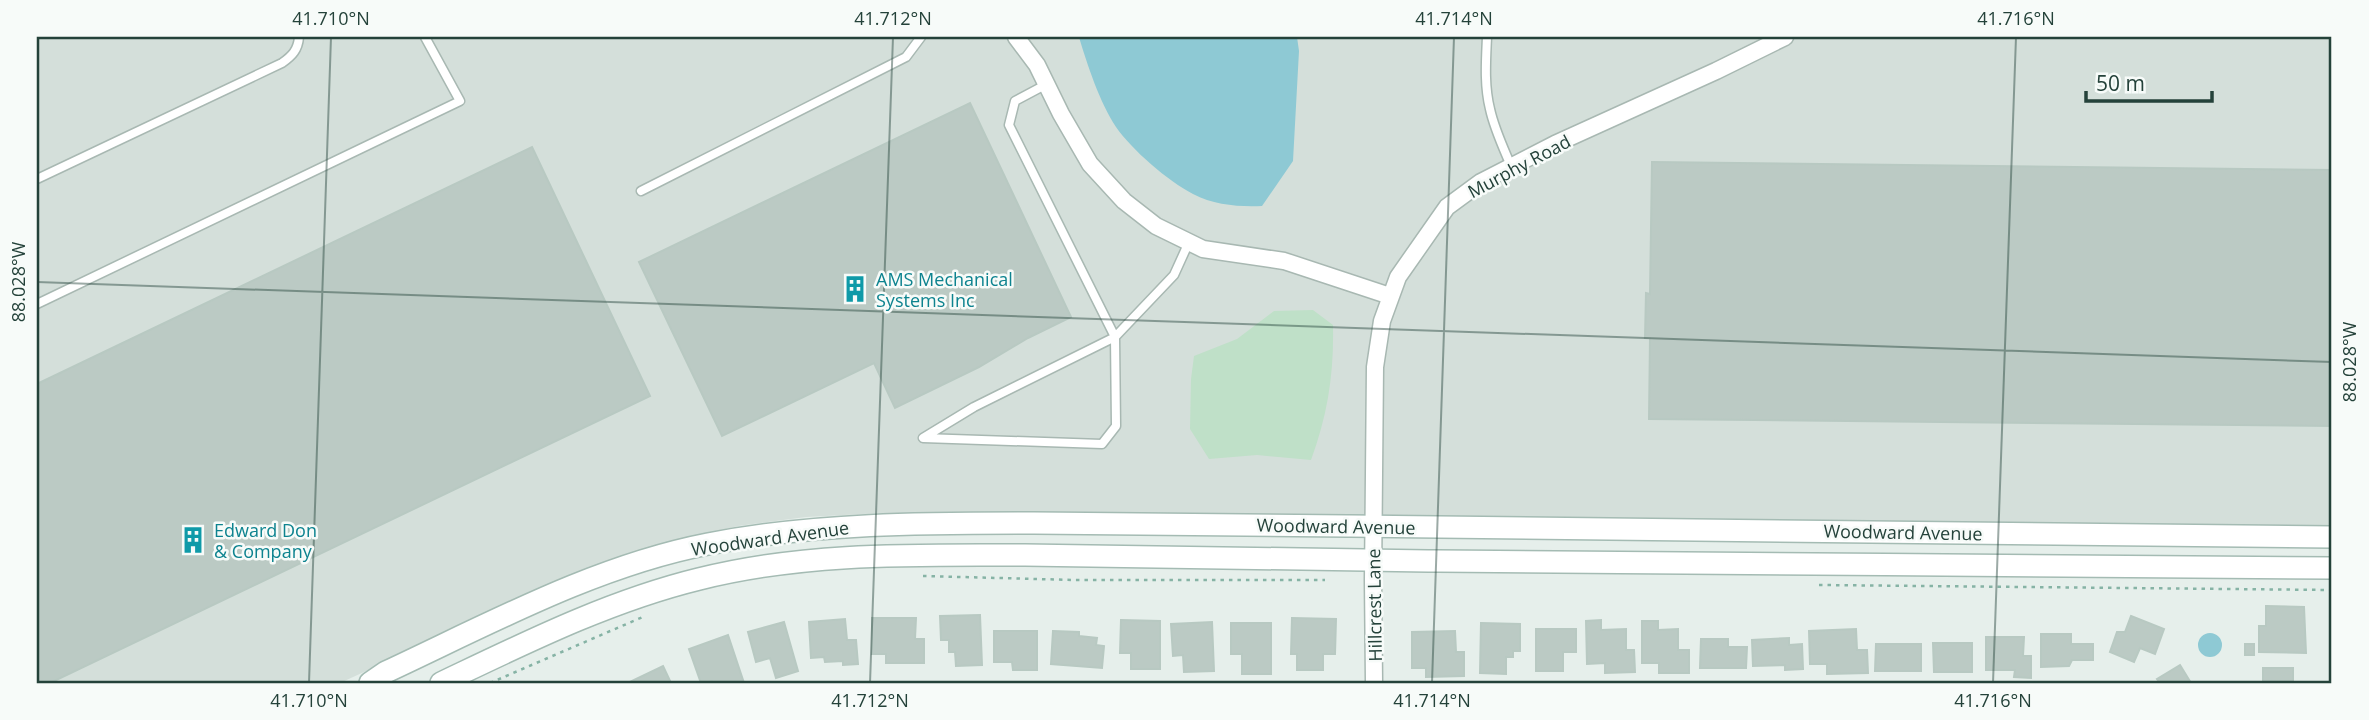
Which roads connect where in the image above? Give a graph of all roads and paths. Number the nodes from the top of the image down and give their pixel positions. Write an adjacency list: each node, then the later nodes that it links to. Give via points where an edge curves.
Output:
1 (299, 37): 9 (lane, via 292,57 282,63)
2 (425, 37): 13 (lane, via 460,101)
3 (921, 37): 10 (lane, via 906,57)
4 (1016, 37): 7 (street)
5 (1487, 37): 8 (lane, via 1489,108)
6 (1785, 37): 8 (street, Murphy Road)
7 (1047, 84): 11 (street, via 1090,164 1124,201 1156,226); 14 (lane, via 1015,101 1009,125)
8 (1511, 166): 12 (street, Murphy Road, via 1447,207 1398,277)
9 (37, 179)
10 (641, 191)
11 (1189, 242): 12 (street, via 1284,261); 14 (lane, via 1174,275)
12 (1390, 296): 15 (street, Murphy Road, via 1375,367)
13 (37, 304)
14 (1115, 337): 14 (lane, via 1116,426 1102,444 923,438 974,407)
15 (1373, 527): 16 (street, Woodward Avenue); 17 (street, Hillcrest Lane); 24 (street, Woodward Avenue, via 974,523 863,525 771,534 671,553 598,577)
16 (2332, 537)
17 (1373, 560): 18 (street, Woodward Avenue); 25 (street, Woodward Avenue, via 926,555 852,556 769,566 704,578 628,600); 27 (street, Hillcrest Lane)
18 (2332, 568)
19 (914, 575): 20 (path)
20 (1325, 580)
21 (1812, 584): 22 (path)
22 (2332, 590)
23 (655, 612): 26 (path)
24 (370, 683)
25 (442, 683)
26 (490, 683)
27 (1374, 683)

